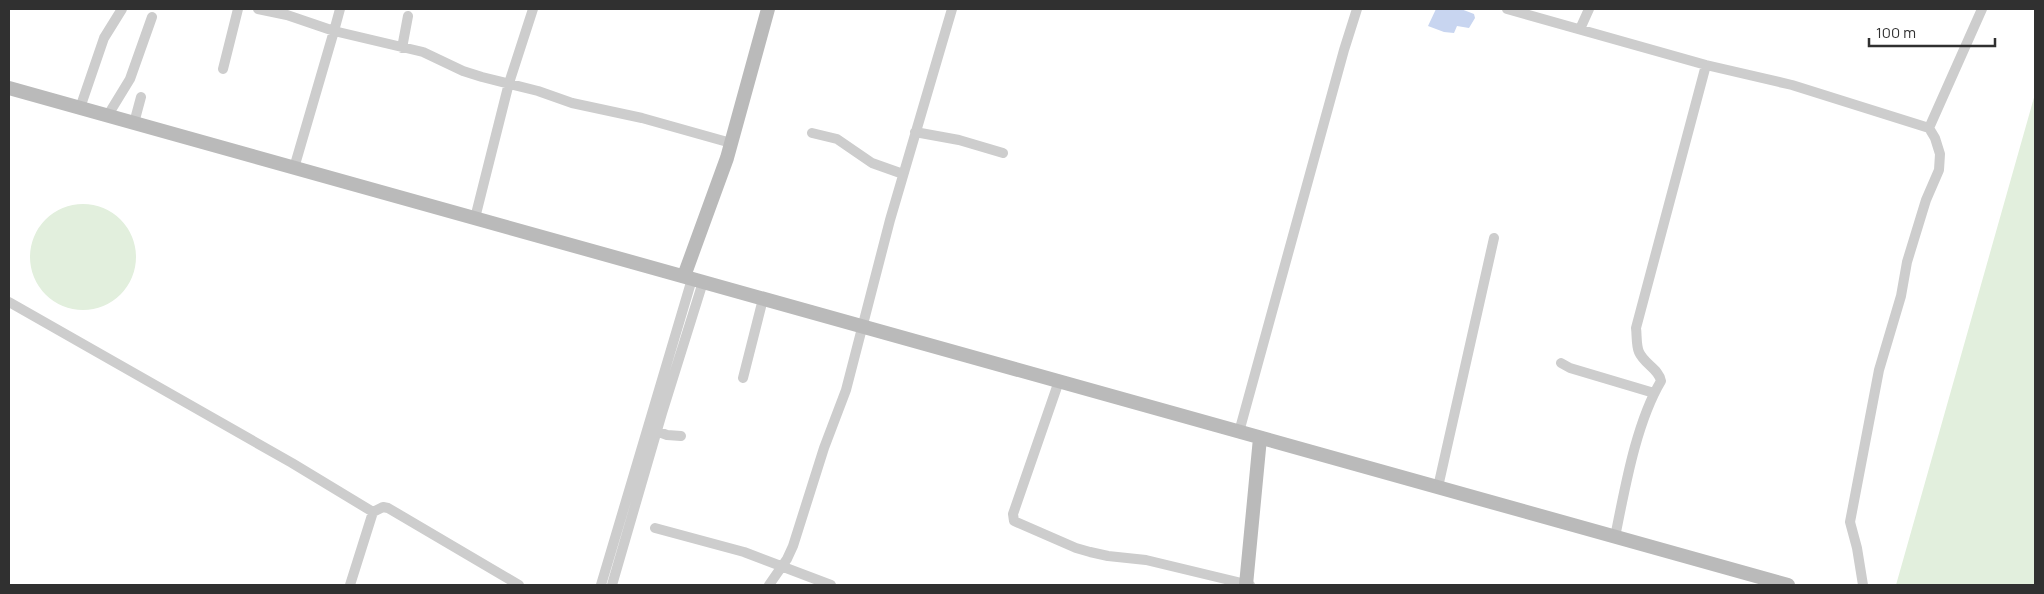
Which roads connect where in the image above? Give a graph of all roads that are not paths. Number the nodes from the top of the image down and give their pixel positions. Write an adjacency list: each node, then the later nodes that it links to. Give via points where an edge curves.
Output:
1 (122, 9): 22 (street, via 104,38)
2 (238, 9): 18 (street)
3 (258, 9): 15 (street)
4 (340, 9): 15 (street)
5 (533, 9): 19 (street)
6 (768, 9): 28 (main road)
7 (952, 9): 26 (street)
8 (1357, 9): 43 (street)
9 (1507, 9): 14 (street)
10 (1589, 9): 14 (street)
11 (1982, 9): 25 (street)
12 (408, 16): 16 (street)
13 (152, 17): 23 (street, via 130,79)
14 (1580, 29): 17 (street)
15 (334, 31): 16 (street); 30 (street)
16 (402, 48): 19 (street, via 423,52 462,71)
17 (1706, 66): 25 (street, via 1792,85); 41 (street, via 1636,328 1639,352 1660,376)
18 (223, 69)
19 (509, 83): 28 (street, via 572,103 642,118); 32 (street)
20 (9, 88): 22 (main road)
21 (141, 97): 24 (street)
22 (80, 108): 23 (main road)
23 (108, 115): 24 (main road)
24 (134, 123): 30 (main road)
25 (1929, 128): 59 (street, via 1940,154 1939,170 1907,262 1901,296 1879,370 1850,522)
26 (916, 132): 29 (street, via 960,140); 31 (street)
27 (812, 133): 31 (street, via 837,139 872,163)
28 (731, 143): 34 (main road, via 706,220)
29 (1003, 153)
30 (294, 168): 32 (main road)
31 (903, 174): 37 (street)
32 (475, 218): 34 (main road)
33 (1494, 238): 46 (street)
34 (693, 279): 35 (main road); 42 (street); 53 (street)
35 (763, 298): 37 (main road); 39 (street)
36 (9, 302): 47 (street)
37 (862, 327): 40 (main road); 50 (street, via 846,390 793,546)
38 (1561, 363): 41 (street)
39 (743, 378)
40 (1058, 381): 43 (main road); 57 (street, via 1013,514 1014,521 1083,550 1146,560)
41 (1654, 393): 49 (street, via 1632,459)
42 (656, 431): 44 (street); 54 (street)
43 (1240, 432): 45 (main road)
44 (681, 436)
45 (1260, 438): 46 (main road); 57 (main road)
46 (1438, 487): 49 (main road)
47 (373, 512): 51 (street); 52 (street, via 388,508)
48 (655, 528): 50 (street, via 744,552)
49 (1615, 537): 58 (main road)
50 (780, 567): 55 (street); 56 (street)
51 (350, 585)
52 (519, 585)
53 (601, 585)
54 (612, 585)
55 (769, 585)
56 (831, 585)
57 (1248, 585)
58 (1788, 585)
59 (1863, 585)

